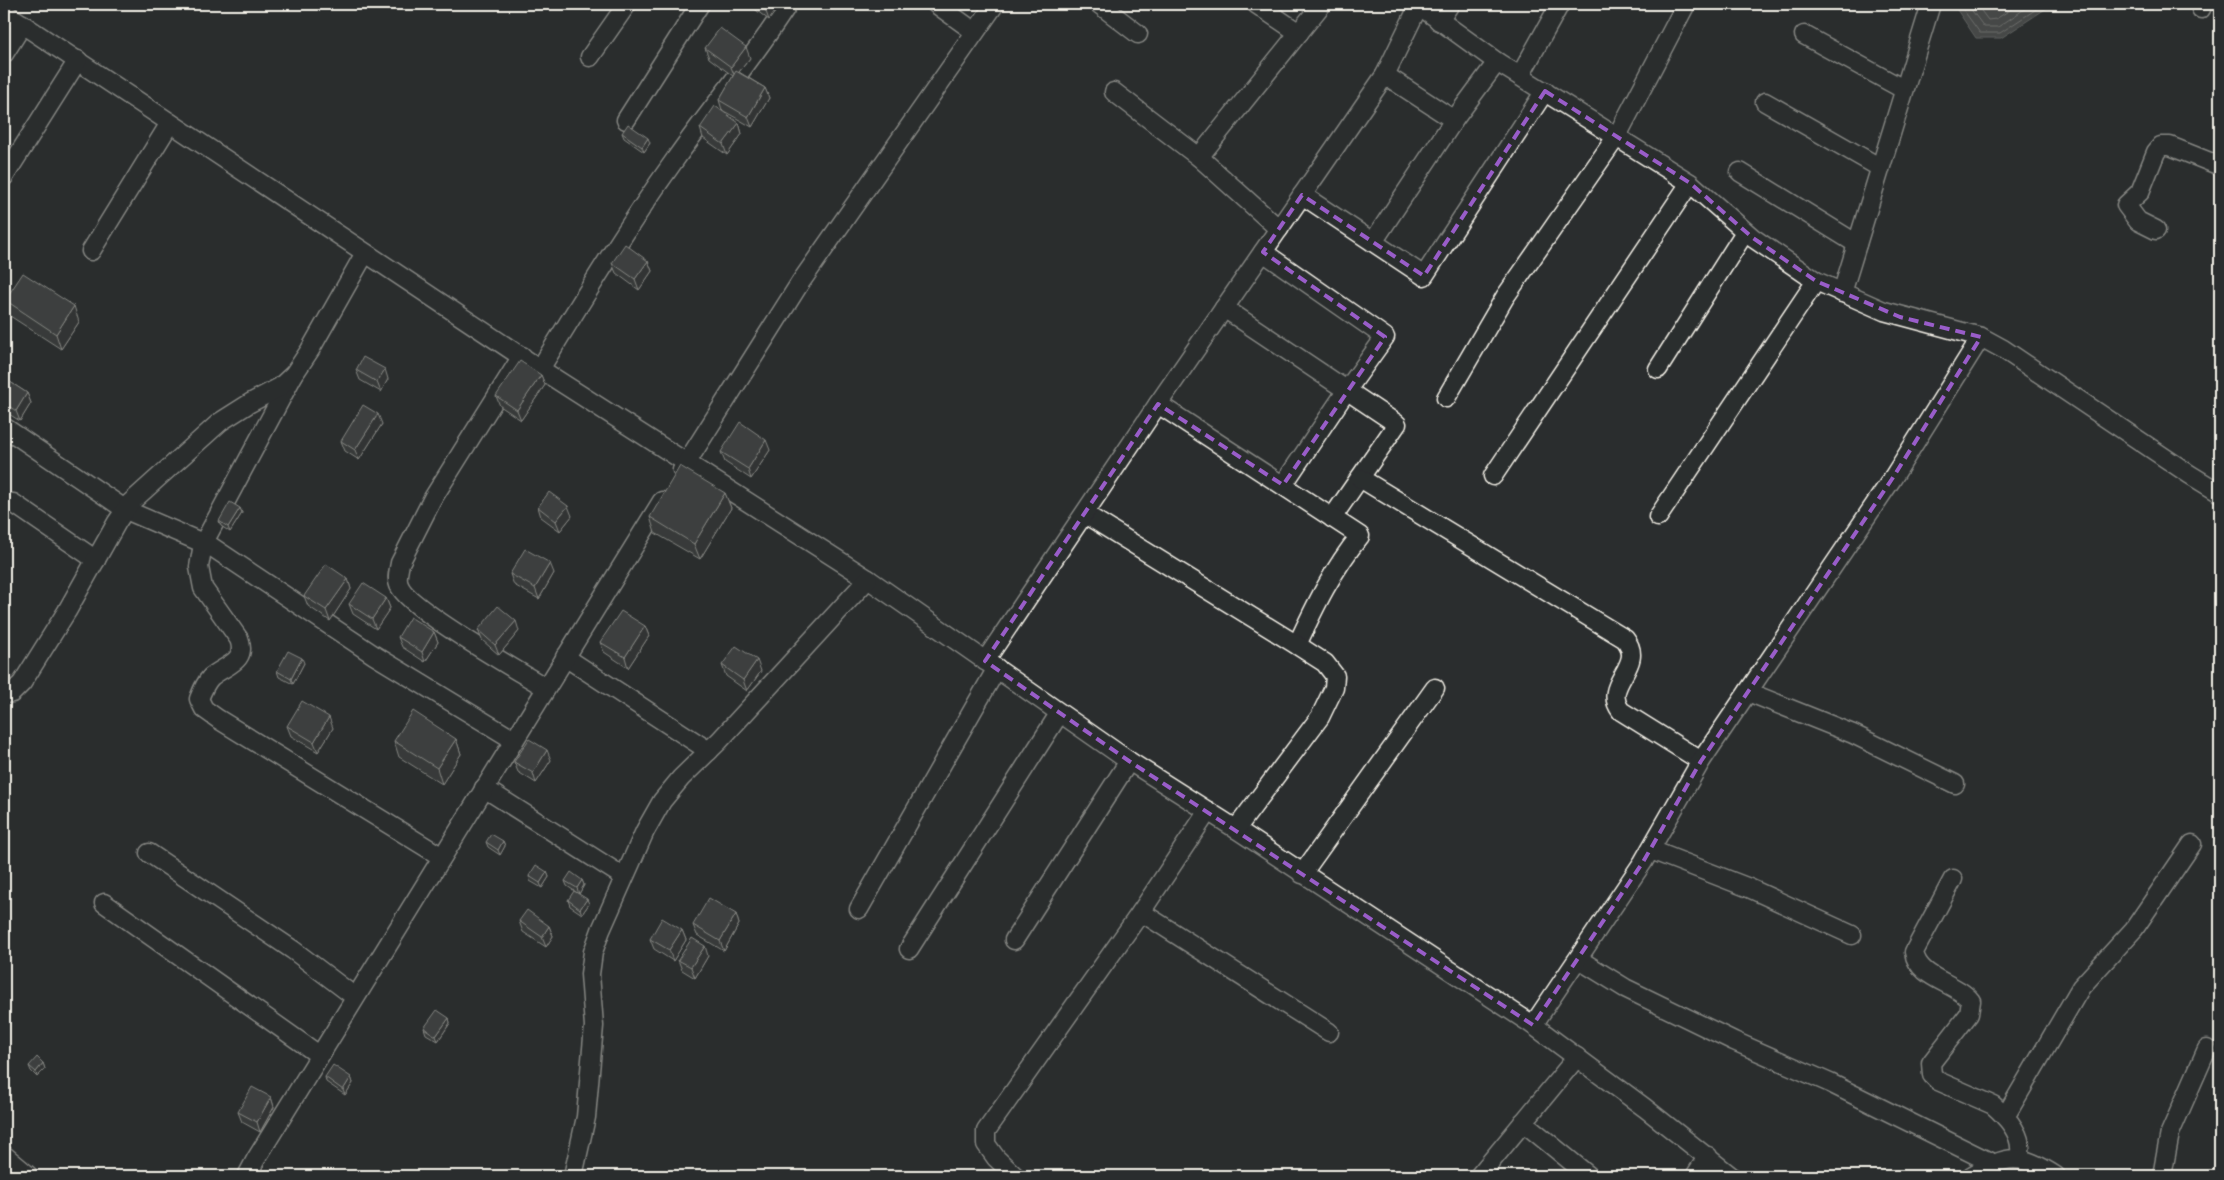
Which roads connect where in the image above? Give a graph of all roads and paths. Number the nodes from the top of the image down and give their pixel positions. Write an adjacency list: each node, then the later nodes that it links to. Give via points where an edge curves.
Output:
1 (627, 4): 22 (street)
2 (700, 4): 31 (street)
3 (788, 4): 55 (street, via 674,161 598,274)
4 (936, 4): 17 (street)
5 (995, 4): 17 (street)
6 (1099, 4): 18 (street)
7 (1256, 4): 19 (street)
8 (1322, 4): 19 (street)
9 (1418, 4): 15 (street); 25 (street)
10 (1450, 4): 15 (street)
11 (1560, 4): 26 (street)
12 (1686, 4): 34 (street)
13 (1931, 4): 27 (street)
14 (4, 12): 16 (street)
15 (1439, 21): 24 (street)
16 (23, 24): 21 (street); 23 (street)
17 (975, 32): 62 (street, via 800,283)
18 (1138, 34)
19 (1298, 34): 35 (street)
20 (1804, 35): 27 (street)
21 (4, 54)
22 (590, 57)
23 (78, 60): 33 (street); 39 (street)
24 (1497, 62): 26 (street); 32 (street)
25 (1385, 75): 32 (street); 41 (street)
26 (1520, 76): 28 (street)
27 (1904, 89): 37 (street)
28 (1545, 91): 34 (street); 45 (street, via 1424,276)
29 (1114, 92): 35 (street)
30 (1765, 102): 37 (street)
31 (626, 120)
32 (1454, 120): 45 (street)
33 (170, 123): 47 (street); 49 (street)
34 (1617, 136): 40 (street); 59 (street, via 1505,297)
35 (1199, 157): 42 (street)
36 (2220, 166): 43 (street, via 2170,146 2161,146 2140,192 2126,205 2138,221)
37 (1879, 167): 46 (street)
38 (1740, 172): 46 (street)
39 (4, 177)
40 (1690, 183): 44 (street); 63 (street)
41 (1302, 195): 42 (street); 45 (street)
42 (1279, 229): 48 (street)
43 (2156, 230)
44 (1745, 232): 50 (street); 56 (street)
45 (1373, 242)
46 (1857, 244): 51 (street)
47 (91, 251)
48 (1263, 252): 52 (street); 58 (street, via 1385,337)
49 (364, 253): 54 (street); 57 (street)
50 (1816, 281): 51 (street); 70 (street)
51 (1842, 293): 53 (street, via 1900,317)
52 (1224, 308): 58 (street); 60 (street)
53 (1981, 337): 66 (street); 80 (street, via 1892,479)
54 (522, 356): 55 (street); 78 (street, via 433,498 398,573 399,585 405,594 446,627)
55 (540, 369): 62 (street)
56 (1658, 369)
57 (294, 374): 68 (street, via 280,387 220,422); 72 (street)
58 (1347, 390): 64 (street, via 1397,424); 65 (street)
59 (1446, 398)
60 (1158, 404): 65 (street); 69 (street)
61 (4, 427): 68 (street)
62 (687, 461): 74 (street); 76 (street)
63 (1493, 476)
64 (1360, 478): 71 (street); 86 (street, via 1625,639 1631,647 1632,656 1614,694 1615,703 1621,711)
65 (1283, 485): 71 (street)
66 (2220, 492)
67 (4, 502): 73 (street, via 13,503)
68 (126, 510): 72 (street); 73 (street)
69 (1085, 514): 75 (street); 77 (street)
70 (1658, 517)
71 (1332, 518): 75 (street, via 1360,536 1340,560)
72 (203, 544): 83 (street, via 374,655); 94 (street, via 200,567 203,588 242,648 240,655 203,688 199,698 204,709)
73 (96, 560): 81 (street, via 22,683)
74 (868, 579): 77 (street); 84 (street)
75 (1297, 645): 90 (street, via 1325,664 1335,676 1334,688 1320,717)
76 (565, 657): 78 (street); 84 (street)
77 (991, 665): 82 (street); 99 (street)
78 (546, 688): 83 (street)
79 (1435, 688): 95 (street)
80 (1748, 692): 86 (street); 87 (street, via 1853,734)
81 (4, 694)
82 (1059, 714): 85 (street); 103 (street)
83 (514, 740): 88 (street)
84 (709, 751): 96 (street, via 662,802)
85 (1128, 762): 89 (street); 102 (street)
86 (1701, 762): 92 (street)
87 (1955, 784)
88 (484, 788): 94 (street); 96 (street)
89 (1208, 811): 90 (street); 100 (street)
90 (1236, 828): 95 (street)
91 (2192, 844): 111 (street, via 2134,929 2081,988)
92 (1651, 850): 101 (street, via 1750,888); 104 (street)
93 (149, 853): 105 (street, via 293,950)
94 (442, 857): 105 (street)
95 (1302, 874): 106 (street)
96 (624, 877): 119 (street, via 593,952 590,974 594,1026 586,1117)
97 (1953, 879): 111 (street, via 1914,952 1916,962 1925,971 1965,994 1971,1001 1968,1014 1931,1063 1932,1075 1993,1105)
98 (104, 904): 109 (street)
99 (859, 909)
100 (1141, 912): 107 (street); 120 (street, via 986,1131 986,1144)
101 (1852, 935)
102 (1014, 940)
103 (909, 949)
104 (1578, 958): 106 (street); 116 (street, via 1642,996 1830,1083)
105 (355, 997): 109 (street)
106 (1533, 1025): 110 (street)
107 (1329, 1032)
108 (2207, 1049): 127 (street, via 2170,1133)
109 (319, 1055): 118 (street)
110 (1577, 1056): 112 (street); 114 (street)
111 (2005, 1117): 115 (street, via 2019,1137)
112 (1523, 1122): 121 (street); 122 (street)
113 (4, 1155): 117 (street)
114 (1708, 1156): 123 (street); 124 (street)
115 (2020, 1158): 116 (street, via 2007,1158); 126 (street)
116 (1992, 1164): 125 (street)
117 (29, 1176)
118 (247, 1176)
119 (573, 1176)
120 (1015, 1176)
121 (1479, 1176)
122 (1589, 1176)
123 (1695, 1176)
124 (1731, 1176)
125 (1972, 1176)
126 (2056, 1176)
127 (2162, 1176)

